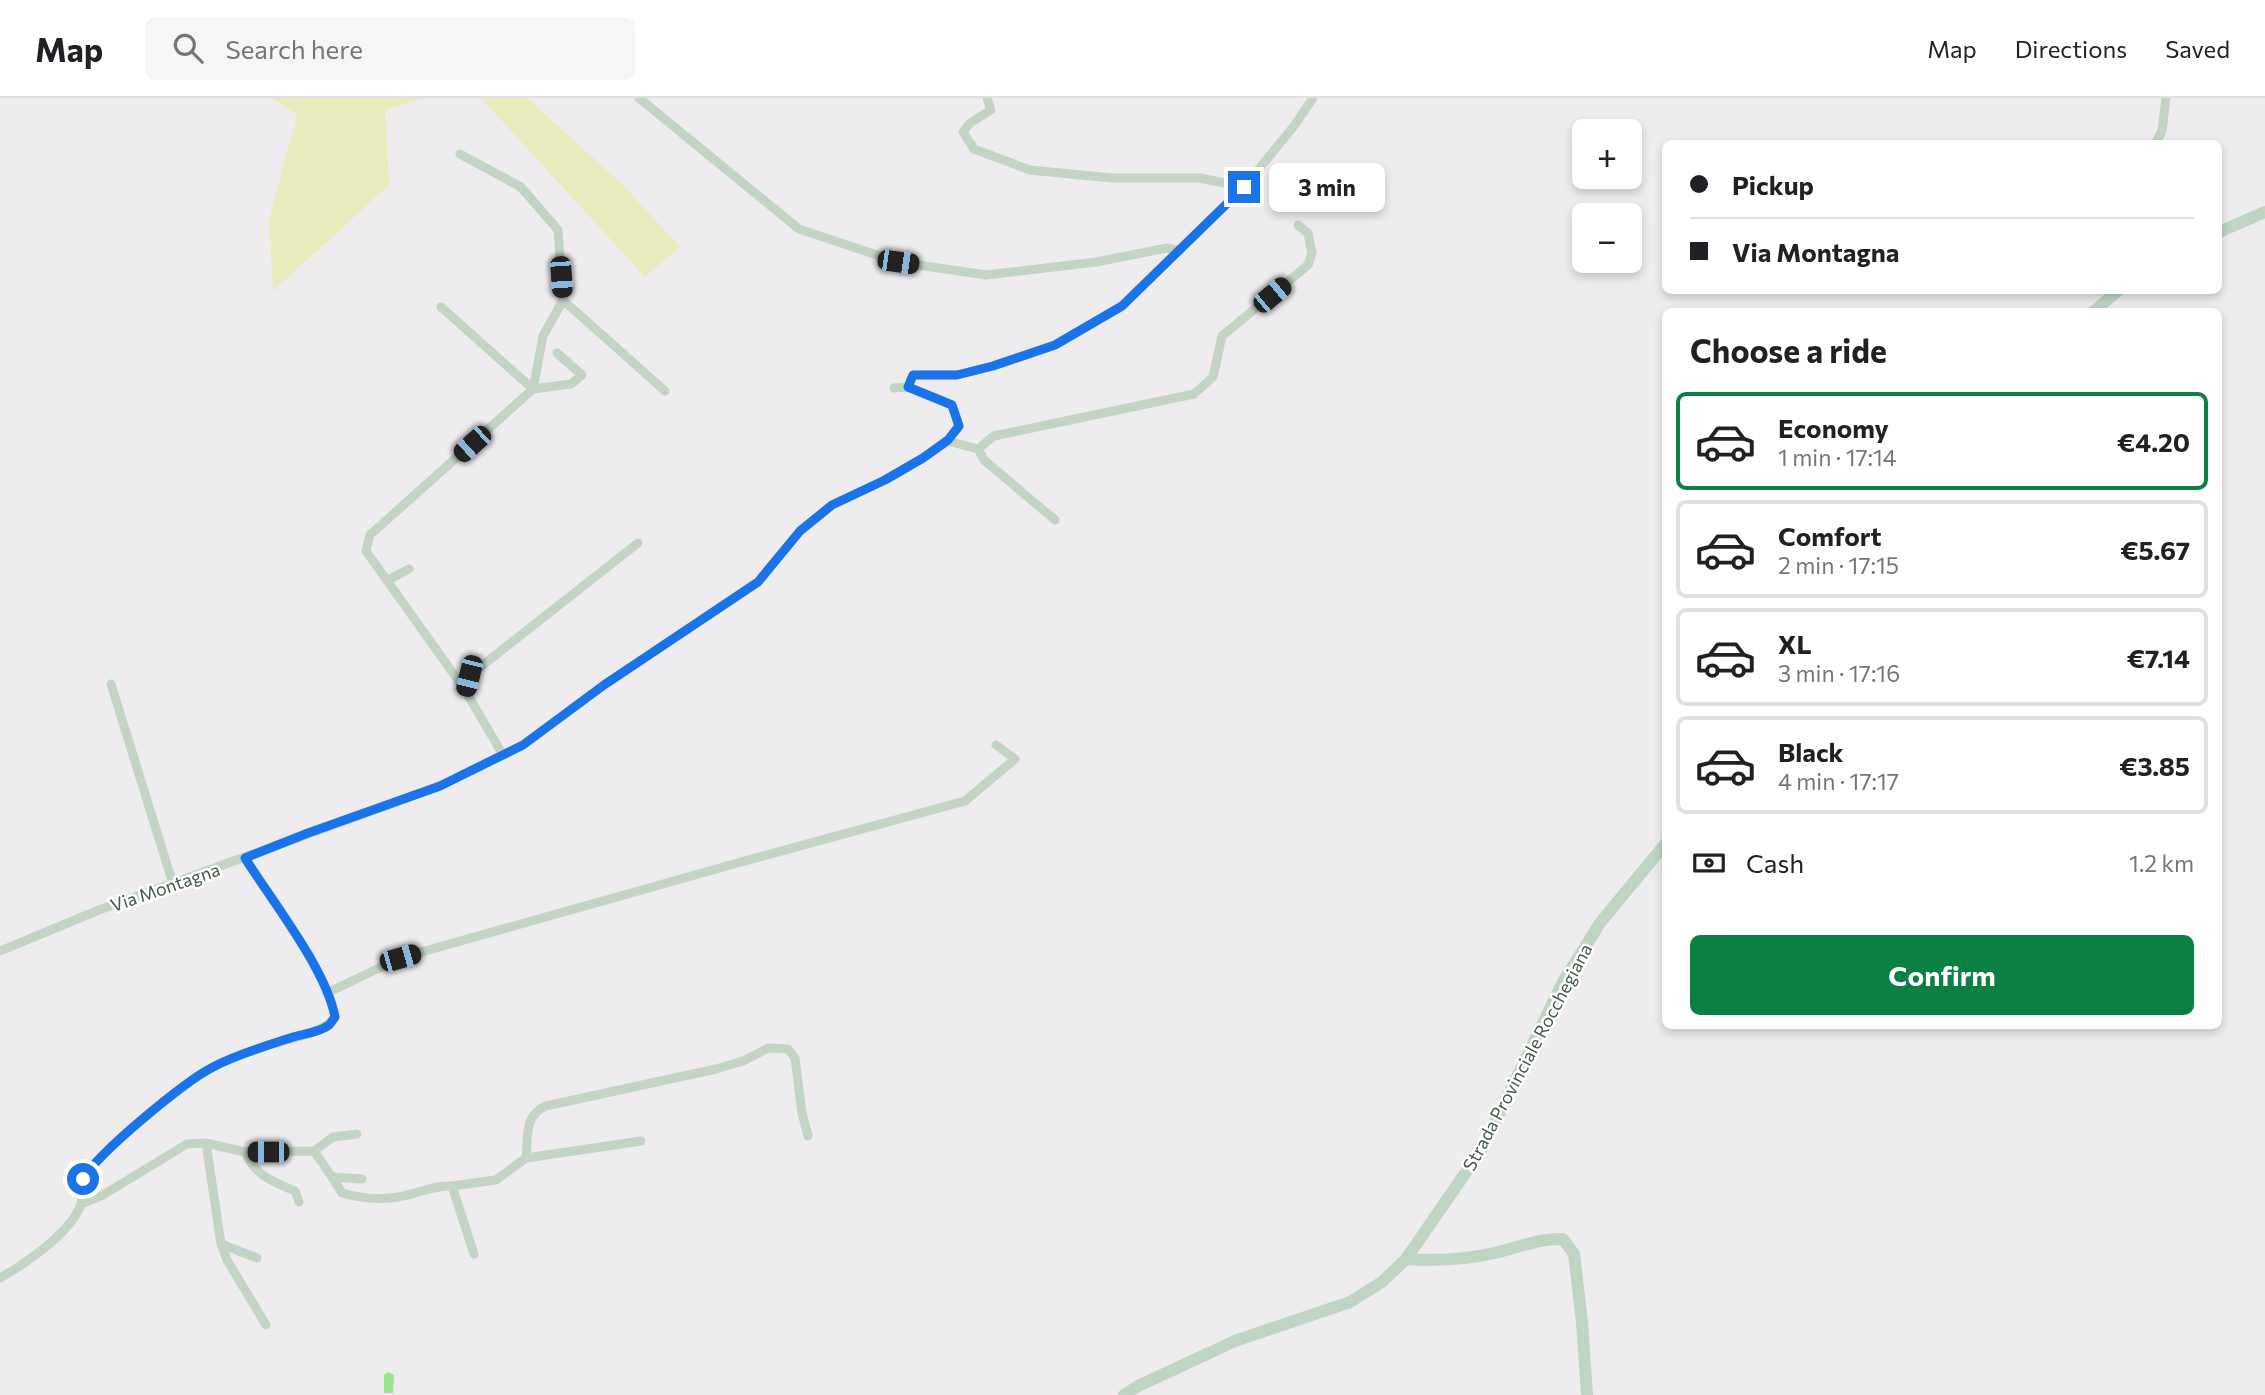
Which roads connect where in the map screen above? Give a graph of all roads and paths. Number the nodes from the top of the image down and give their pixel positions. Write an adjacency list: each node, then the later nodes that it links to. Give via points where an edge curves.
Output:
1 (639, 98): 11 (street, via 799,229 898,262 986,275 1167,248)
2 (987, 98): 7 (street, via 990,110 963,132 974,149 1030,170 1111,178 1200,178)
3 (1313, 98): 7 (street)
4 (2166, 98): 5 (street)
5 (2157, 140)
6 (460, 154): 13 (street, via 522,187 558,230)
7 (1244, 187): 11 (street)
8 (2265, 212): 10 (main road)
9 (1298, 225): 22 (street, via 1308,233 1312,253 1308,265 1222,336 1213,377 1194,394 994,436)
10 (2222, 231)
11 (1180, 251): 17 (street, via 1122,306 1055,345 957,375 913,375)
12 (2114, 294): 15 (main road)
13 (563, 300): 19 (street, via 543,336); 20 (street)
14 (441, 307): 19 (street)
15 (2098, 308)
16 (557, 353): 19 (street, via 582,375 571,384)
17 (908, 387): 18 (street); 21 (street, via 952,405 959,426)
18 (894, 388)
19 (533, 390): 26 (street, via 370,535 366,551)
20 (664, 391)
21 (948, 440): 22 (street); 30 (street, Via Montagna, via 885,480 832,505 800,531 758,582)
22 (978, 449): 23 (street, via 984,460)
23 (1055, 520)
24 (638, 543): 28 (street, via 469,676)
25 (409, 569): 26 (street)
26 (387, 580): 28 (street)
27 (111, 684): 33 (street)
28 (465, 690): 30 (street)
29 (996, 745): 35 (street, via 1015,759 965,801 400,958)
30 (503, 755): 32 (street, Via Montagna, via 440,786)
31 (1662, 848): 51 (main road, Strada Provinciale Rocchegiana, via 1600,923 1570,971 1482,1149)
32 (245, 858): 33 (street, Via Montagna); 35 (street)
33 (173, 884): 34 (street, Via Montagna)
34 (0, 951)
35 (327, 993): 47 (street, via 335,1017 328,1026 213,1067 193,1080 89,1170 83,1179)
36 (357, 1134): 40 (street, via 333,1137)
37 (808, 1136): 42 (street, via 796,1058 788,1049 768,1048 716,1069 546,1106 530,1119)
38 (641, 1141): 42 (street)
39 (206, 1143): 41 (street); 47 (street, via 187,1144); 48 (street)
40 (314, 1151): 41 (street); 43 (street)
41 (245, 1152): 46 (street, via 264,1178 295,1191)
42 (527, 1158): 45 (street, via 496,1180)
43 (332, 1177): 44 (street); 45 (street, via 342,1193 361,1198 398,1197 438,1185)
44 (362, 1179)
45 (452, 1186): 49 (street)
46 (299, 1202)
47 (81, 1204): 52 (street, via 30,1261)
48 (221, 1244): 50 (street); 53 (street)
49 (474, 1254)
50 (257, 1258)
51 (1406, 1259): 54 (main road, Strada Provinciale Rocchegiana, via 1382,1282 1350,1302 1235,1341); 55 (main road, via 1438,1261 1494,1253 1545,1238 1563,1239 1574,1254)
52 (0, 1278)
53 (266, 1325)
54 (1124, 1395)
55 (1587, 1395)

